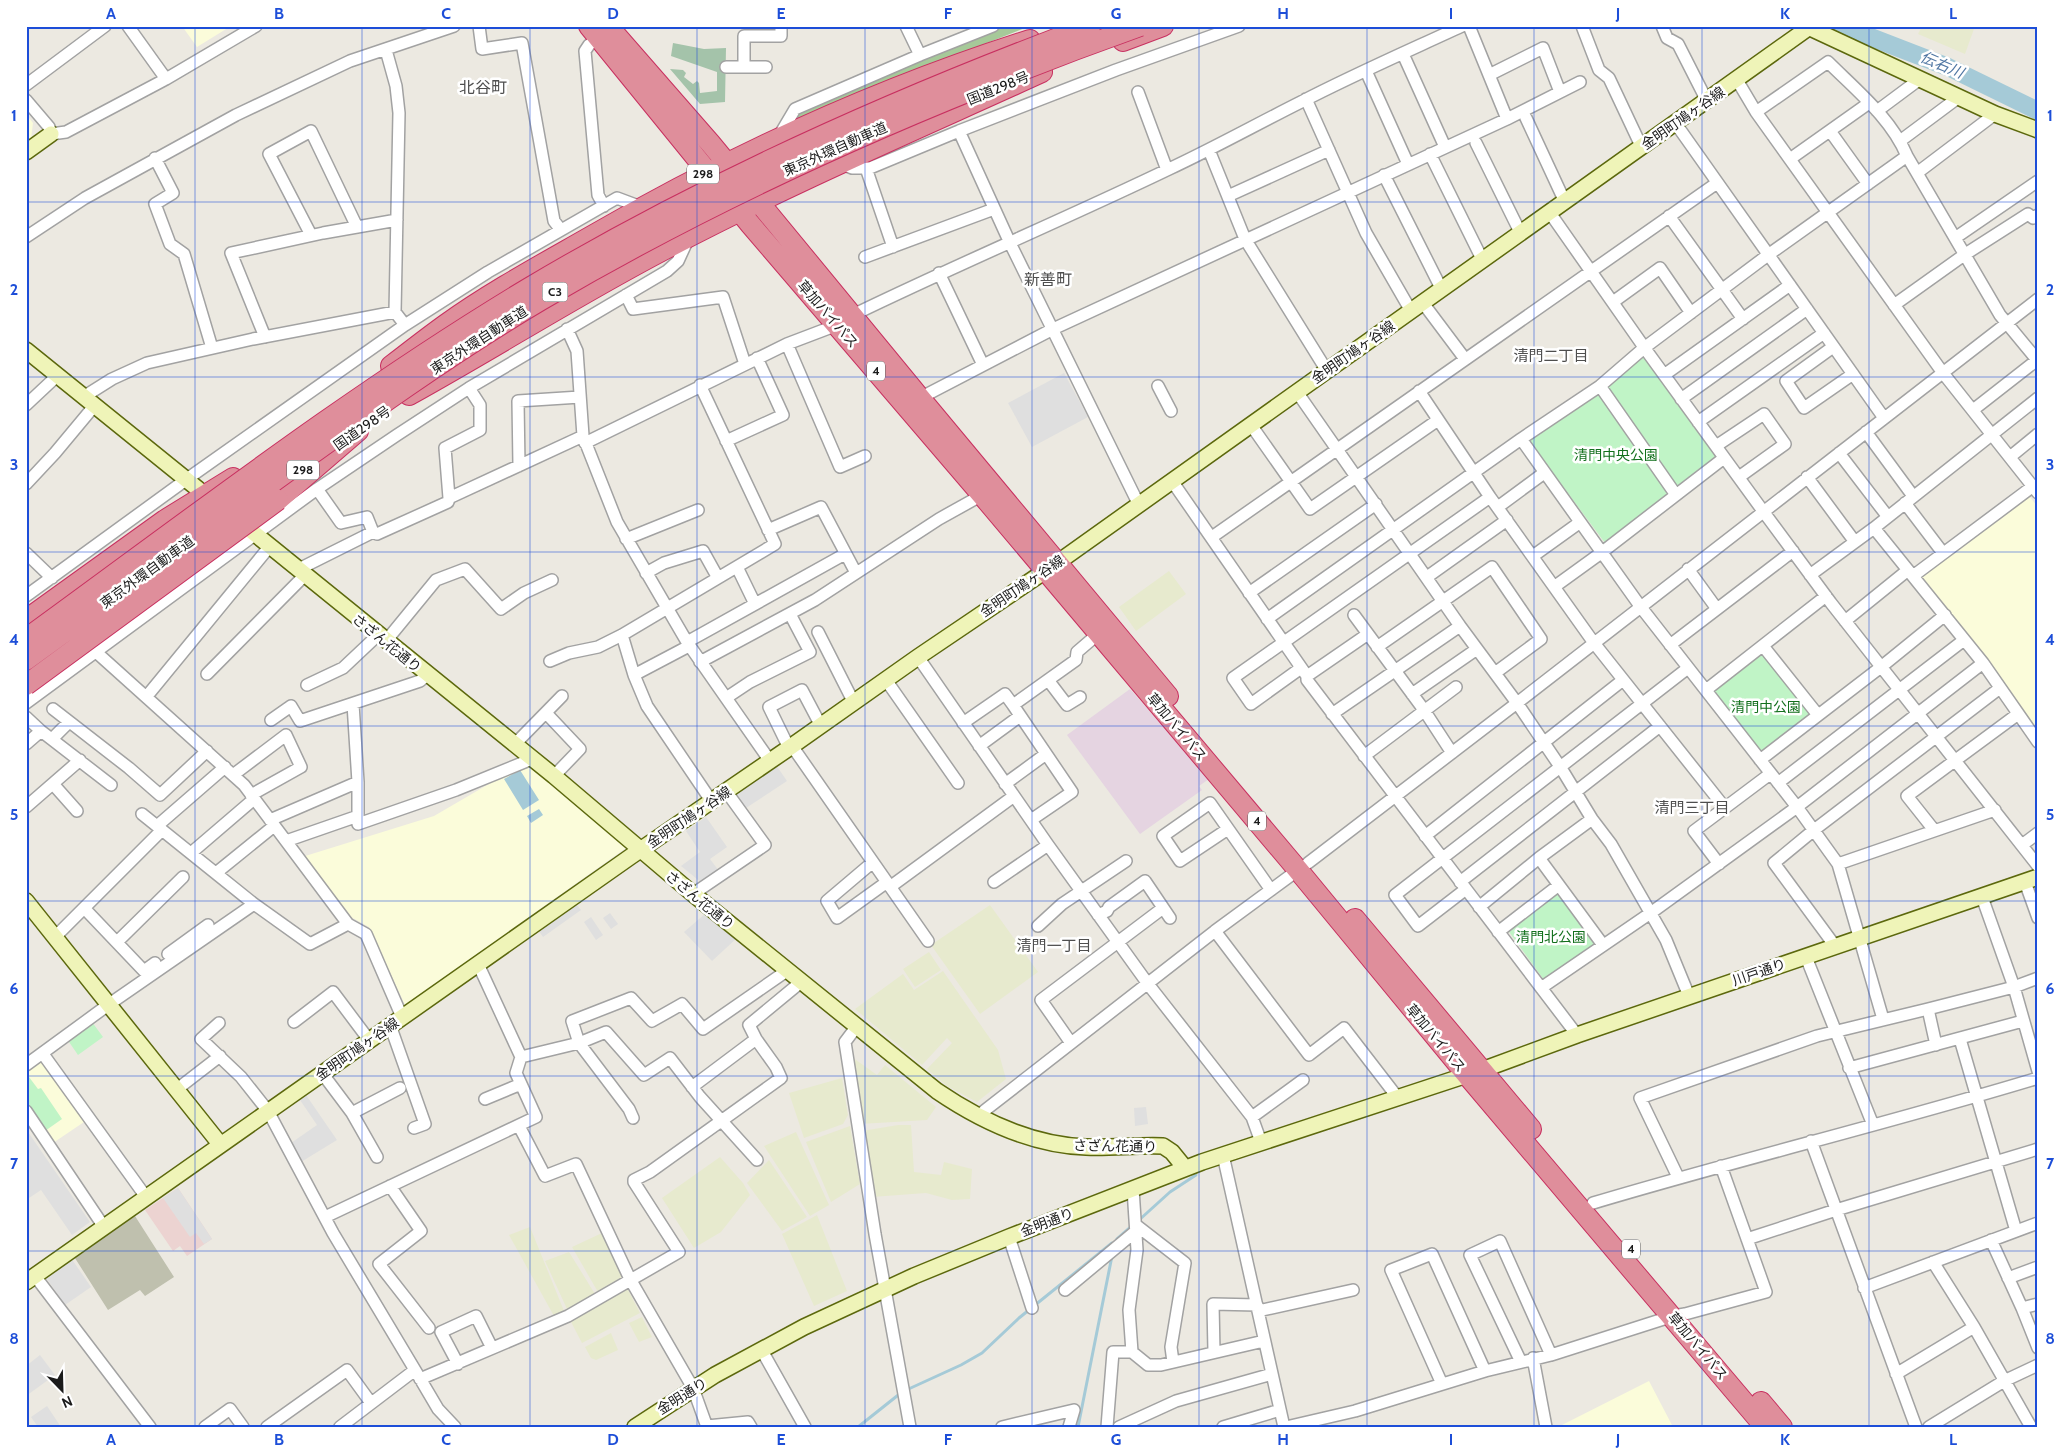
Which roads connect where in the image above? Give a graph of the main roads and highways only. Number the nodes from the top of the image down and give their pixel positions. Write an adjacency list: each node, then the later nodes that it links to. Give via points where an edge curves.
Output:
1 (1068, 26): 7 (highway, 298)
2 (1090, 26): 22 (highway, 東京外環自動車道 / C3, bridge, via 941,83 813,139 691,198 581,258 393,375)
3 (1140, 26): 23 (highway, 東京外環自動車道 / C3, bridge, via 974,88 832,149 709,208 592,270 410,385)
4 (1163, 26): 8 (highway, 国道298号)
5 (1174, 26): 8 (highway)
6 (598, 30): 10 (highway, 草加バイパス / 4); 11 (highway, 草加バイパス / 4)
7 (1042, 36): 9 (highway, 298, via 936,77); 10 (highway, 298, via 960,62 878,94)
8 (1121, 42): 12 (highway, 国道298号, via 1053,67 837,159)
9 (803, 135)
10 (727, 162): 11 (highway, 298); 12 (highway, 草加バイパス / 4)
11 (707, 172): 13 (highway, 草加バイパス / 4); 18 (highway, 298, via 493,294)
12 (759, 202): 13 (highway, 国道298号); 15 (highway, 草加バイパス / 4)
13 (739, 212): 15 (highway, 草加バイパス / 4); 16 (highway, 国道298号, via 597,286)
14 (664, 241): 16 (highway, 国道298号 / 298, via 516,326)
15 (845, 320): 19 (highway, 草加バイパス / 4, via 920,398); 19 (highway, 草加バイパス / 4, via 982,495)
16 (409, 395): 17 (highway, 国道298号 / 298)
17 (358, 431): 24 (highway, 国道298号 / 298); 25 (highway, bridge, via 278,500)
18 (245, 470): 20 (highway, via 165,520); 21 (highway, 298)
19 (1051, 566): 26 (highway, 草加バイパス / 4); 26 (highway, 草加バイパス / 4, via 1098,634)
20 (26, 620)
21 (26, 630)
22 (26, 639)
23 (26, 660)
24 (26, 672)
25 (26, 685)
26 (1303, 867): 27 (highway, 草加バイパス / 4)
27 (1474, 1072): 28 (highway, 草加バイパス / 4); 28 (highway, 草加バイパス / 4, via 1593,1203)
28 (1679, 1315): 29 (highway, 草加バイパス / 4); 30 (highway, 草加バイパス / 4)
29 (1765, 1427)
30 (1782, 1427)

